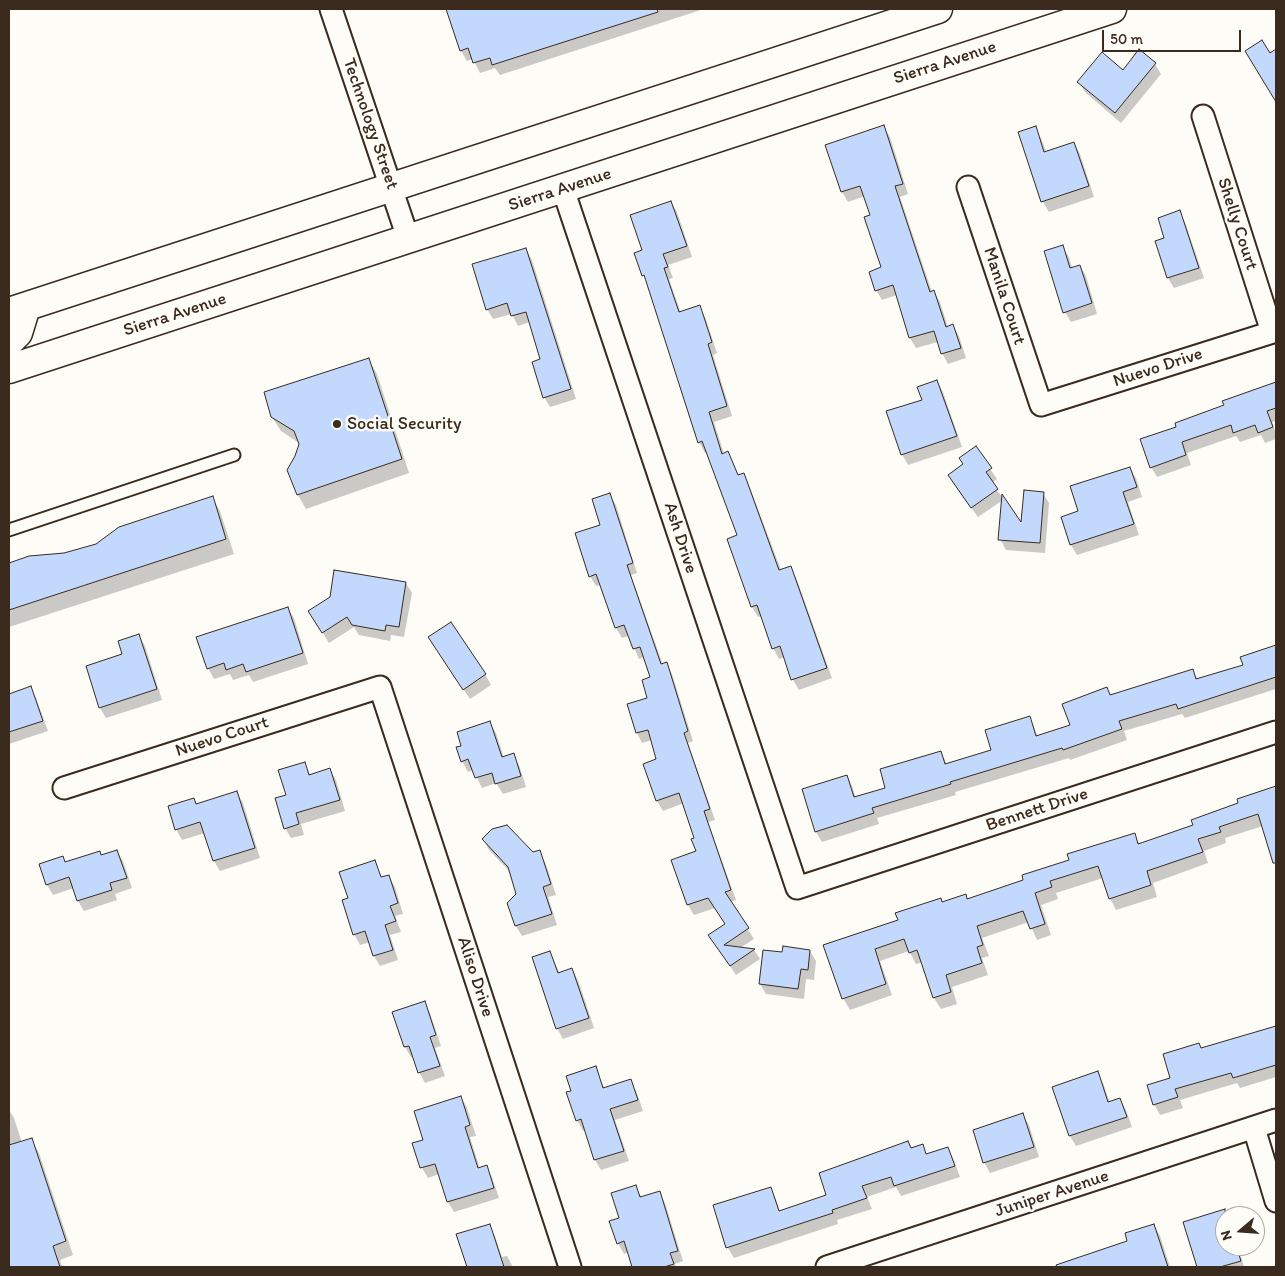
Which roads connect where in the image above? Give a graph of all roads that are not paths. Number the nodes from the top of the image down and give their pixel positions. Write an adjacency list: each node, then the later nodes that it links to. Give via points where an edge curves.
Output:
1 (331, 9): 5 (street, Technology Street)
2 (938, 9): 5 (main road)
3 (1112, 9): 7 (main road, Sierra Avenue)
4 (1203, 116): 10 (street, Shelly Court)
5 (391, 187): 8 (street, Technology Street); 9 (main road)
6 (968, 187): 13 (street, Manila Court)
7 (563, 189): 8 (main road, Sierra Avenue); 19 (street, Ash Drive)
8 (408, 238): 12 (main road, Sierra Avenue)
9 (18, 310): 11 (main road, via 18,333)
10 (1274, 331): 13 (street, Nuevo Drive)
11 (9, 342)
12 (9, 369)
13 (1040, 406)
14 (234, 455): 15 (lane)
15 (9, 530)
16 (380, 687): 18 (street, Nuevo Court); 23 (street, Aliso Drive)
17 (1276, 732): 19 (street, Bennett Drive)
18 (64, 788)
19 (797, 888)
20 (1276, 1120): 21 (street, Juniper Avenue)
21 (1254, 1128): 22 (street); 24 (street, Juniper Avenue)
22 (1276, 1200)
23 (570, 1267)
24 (827, 1267)

